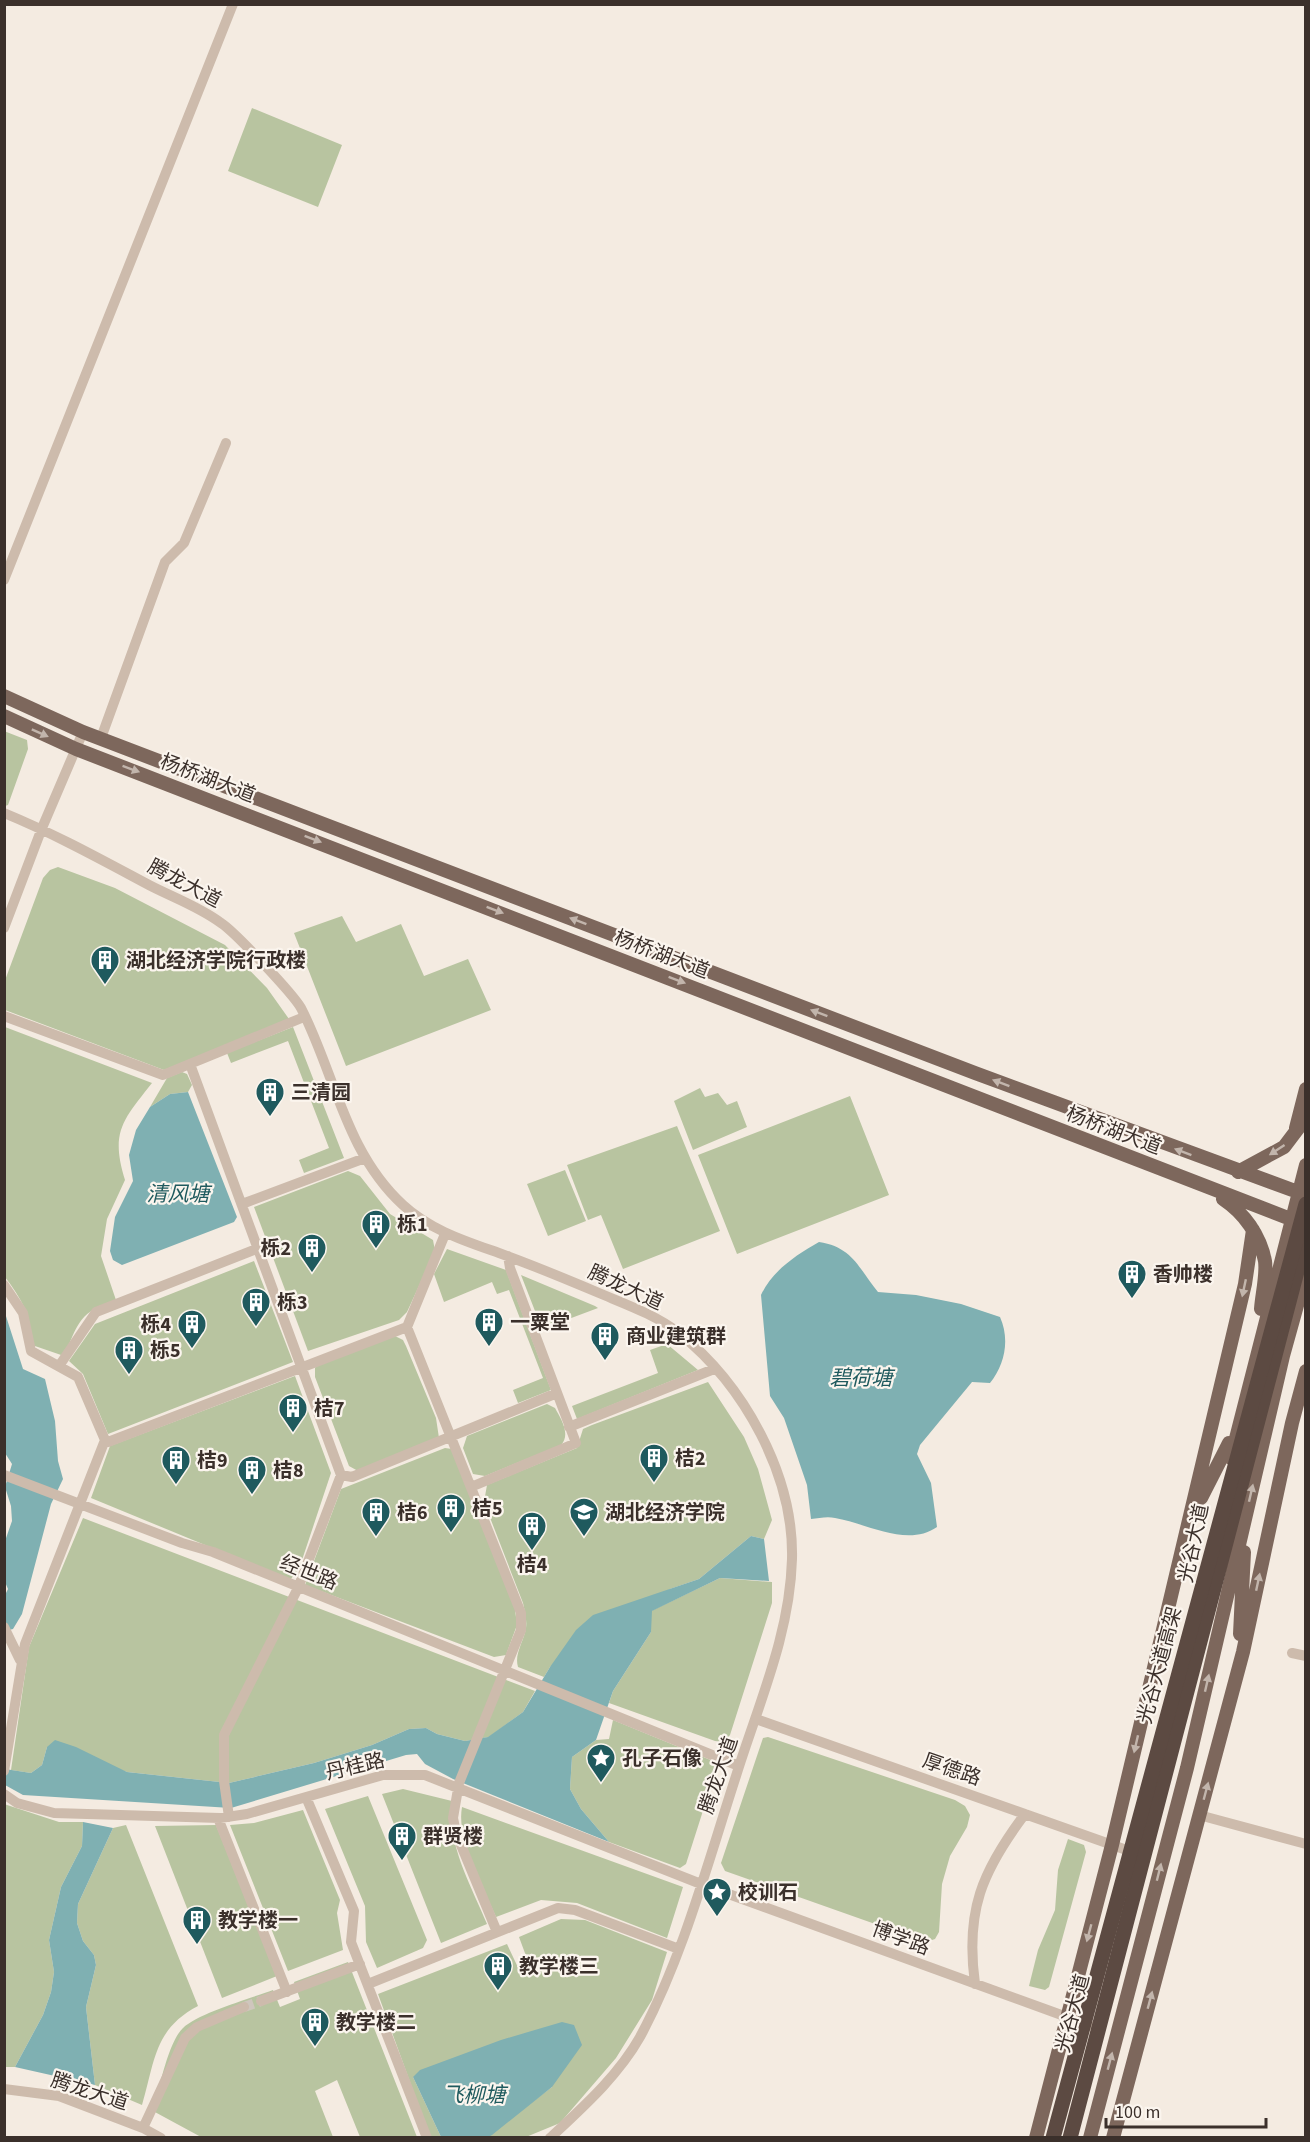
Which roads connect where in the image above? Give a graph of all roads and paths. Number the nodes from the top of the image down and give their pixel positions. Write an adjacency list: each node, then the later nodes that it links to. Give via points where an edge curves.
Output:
1 (233, 4): 3 (street)
2 (226, 443): 7 (street, via 184,543 165,562)
3 (4, 580)
4 (4, 696): 6 (main road, 杨桥湖大道)
5 (4, 716): 8 (main road, 杨桥湖大道, one-way to 8)
6 (83, 732): 7 (main road, 杨桥湖大道); 8 (street)
7 (101, 738): 20 (main road, 杨桥湖大道, one-way to 7)
8 (76, 749): 10 (street); 21 (main road, 杨桥湖大道, one-way to 21)
9 (4, 813): 10 (street, 腾龙大道)
10 (42, 828): 11 (street); 13 (street, 腾龙大道, via 222,923 298,1003)
11 (4, 928)
12 (4, 1016): 14 (street, via 163,1075)
13 (304, 1017): 14 (street); 18 (street, 腾龙大道, via 342,1115)
14 (190, 1064): 23 (street)
15 (1305, 1089): 17 (main road)
16 (1305, 1118): 17 (main road)
17 (1296, 1131): 20 (main road, one-way to 20, via 1284,1147)
18 (365, 1158): 23 (street); 26 (street, 腾龙大道, via 404,1206)
19 (1305, 1166): 22 (main road, 光谷大道)
20 (1238, 1172): 22 (main road, 杨桥湖大道)
21 (1204, 1186): 24 (main road, 杨桥湖大道); 25 (main road, via 1239,1210)
22 (1303, 1197): 24 (main road, 光谷大道); 87 (highway, 光谷大道高架, bridge)
23 (242, 1204): 28 (street)
24 (1299, 1222): 34 (main road, 光谷大道)
25 (1254, 1230): 34 (main road, via 1265,1262); 50 (main road, one-way to 50, via 1245,1284)
26 (445, 1234): 29 (street, 腾龙大道); 33 (street)
27 (1305, 1238): 89 (highway, 光谷大道高架)
28 (259, 1248): 36 (street, via 96,1312); 37 (street)
29 (508, 1256): 38 (street, 腾龙大道, via 635,1308 678,1332); 40 (street)
30 (1305, 1274): 35 (main road)
31 (4, 1285): 36 (street, via 23,1313 31,1351)
32 (1305, 1311): 35 (main road)
33 (407, 1327): 37 (street); 43 (street)
34 (1259, 1342): 42 (main road, 光谷大道)
35 (1283, 1356): 49 (main road, one-way to 35)
36 (59, 1366): 44 (street, via 78,1377)
37 (303, 1367): 44 (street, via 108,1443); 46 (street)
38 (714, 1369): 41 (street); 58 (street, 腾龙大道, via 767,1444 788,1516 792,1558 783,1630)
39 (1305, 1371): 56 (main road, one-way to 39)
40 (557, 1393): 41 (street); 43 (street)
41 (569, 1427): 47 (street, via 576,1443)
42 (1236, 1431): 50 (main road); 69 (main road, 光谷大道, via 1192,1643)
43 (450, 1436): 46 (street, via 352,1477); 47 (street)
44 (105, 1440): 48 (street)
45 (4, 1475): 48 (street, 经世路)
46 (341, 1475): 51 (street)
47 (471, 1487): 57 (street, via 521,1613 521,1630)
48 (81, 1502): 51 (street, 经世路); 55 (street)
49 (1246, 1515): 56 (main road); 90 (main road, one-way to 49, via 1187,1768)
50 (1188, 1524): 68 (main road, one-way to 68)
51 (298, 1588): 57 (street, 经世路); 65 (street, via 224,1735)
52 (7, 1632): 55 (street)
53 (1292, 1653): 54 (street)
54 (1305, 1656)
55 (20, 1660): 60 (street)
56 (1239, 1666): 66 (main road, one-way to 56)
57 (507, 1671): 59 (street, 经世路); 61 (street)
58 (756, 1719): 59 (street, 腾龙大道); 64 (street, 厚德路)
59 (739, 1766): 70 (street, 腾龙大道)
60 (5, 1769)
61 (458, 1785): 63 (street, 丹桂路, via 425,1775 383,1775); 70 (street, 丹桂路); 71 (street, via 453,1818 456,1833)
62 (4, 1794): 65 (street, 丹桂路, via 17,1803 54,1813)
63 (306, 1797): 65 (street, 丹桂路); 73 (street, via 354,1911 351,1942)
64 (1025, 1814): 68 (street, 厚德路); 75 (street, via 998,1849 979,1891 972,1923)
65 (225, 1815): 76 (street)
66 (1199, 1815): 67 (street); 91 (main road, one-way to 66)
67 (1305, 1844)
68 (1112, 1845): 69 (street, 厚德路); 79 (main road, one-way to 79)
69 (1135, 1854): 80 (main road, 光谷大道)
70 (701, 1884): 72 (street, 腾龙大道); 75 (street, 博学路)
71 (497, 1932): 72 (street, via 558,1908 575,1910); 74 (street)
72 (679, 1949): 85 (street, 腾龙大道, via 639,2039 598,2093)
73 (360, 1964): 74 (street); 76 (street)
74 (368, 1984): 84 (street)
75 (975, 1984): 79 (street, 博学路)
76 (287, 1992): 77 (street)
77 (261, 2001)
78 (244, 2007): 82 (street, via 197,2027 185,2038)
79 (1067, 2017): 80 (street, 博学路); 86 (main road)
80 (1089, 2025): 88 (main road, 光谷大道)
81 (4, 2089): 82 (street, 腾龙大道, via 59,2096)
82 (143, 2128): 83 (street, 腾龙大道)
83 (161, 2138)
84 (427, 2138)
85 (550, 2138)
86 (1036, 2138)
87 (1053, 2138)
88 (1060, 2138)
89 (1070, 2138)
90 (1090, 2138)
91 (1113, 2138)

